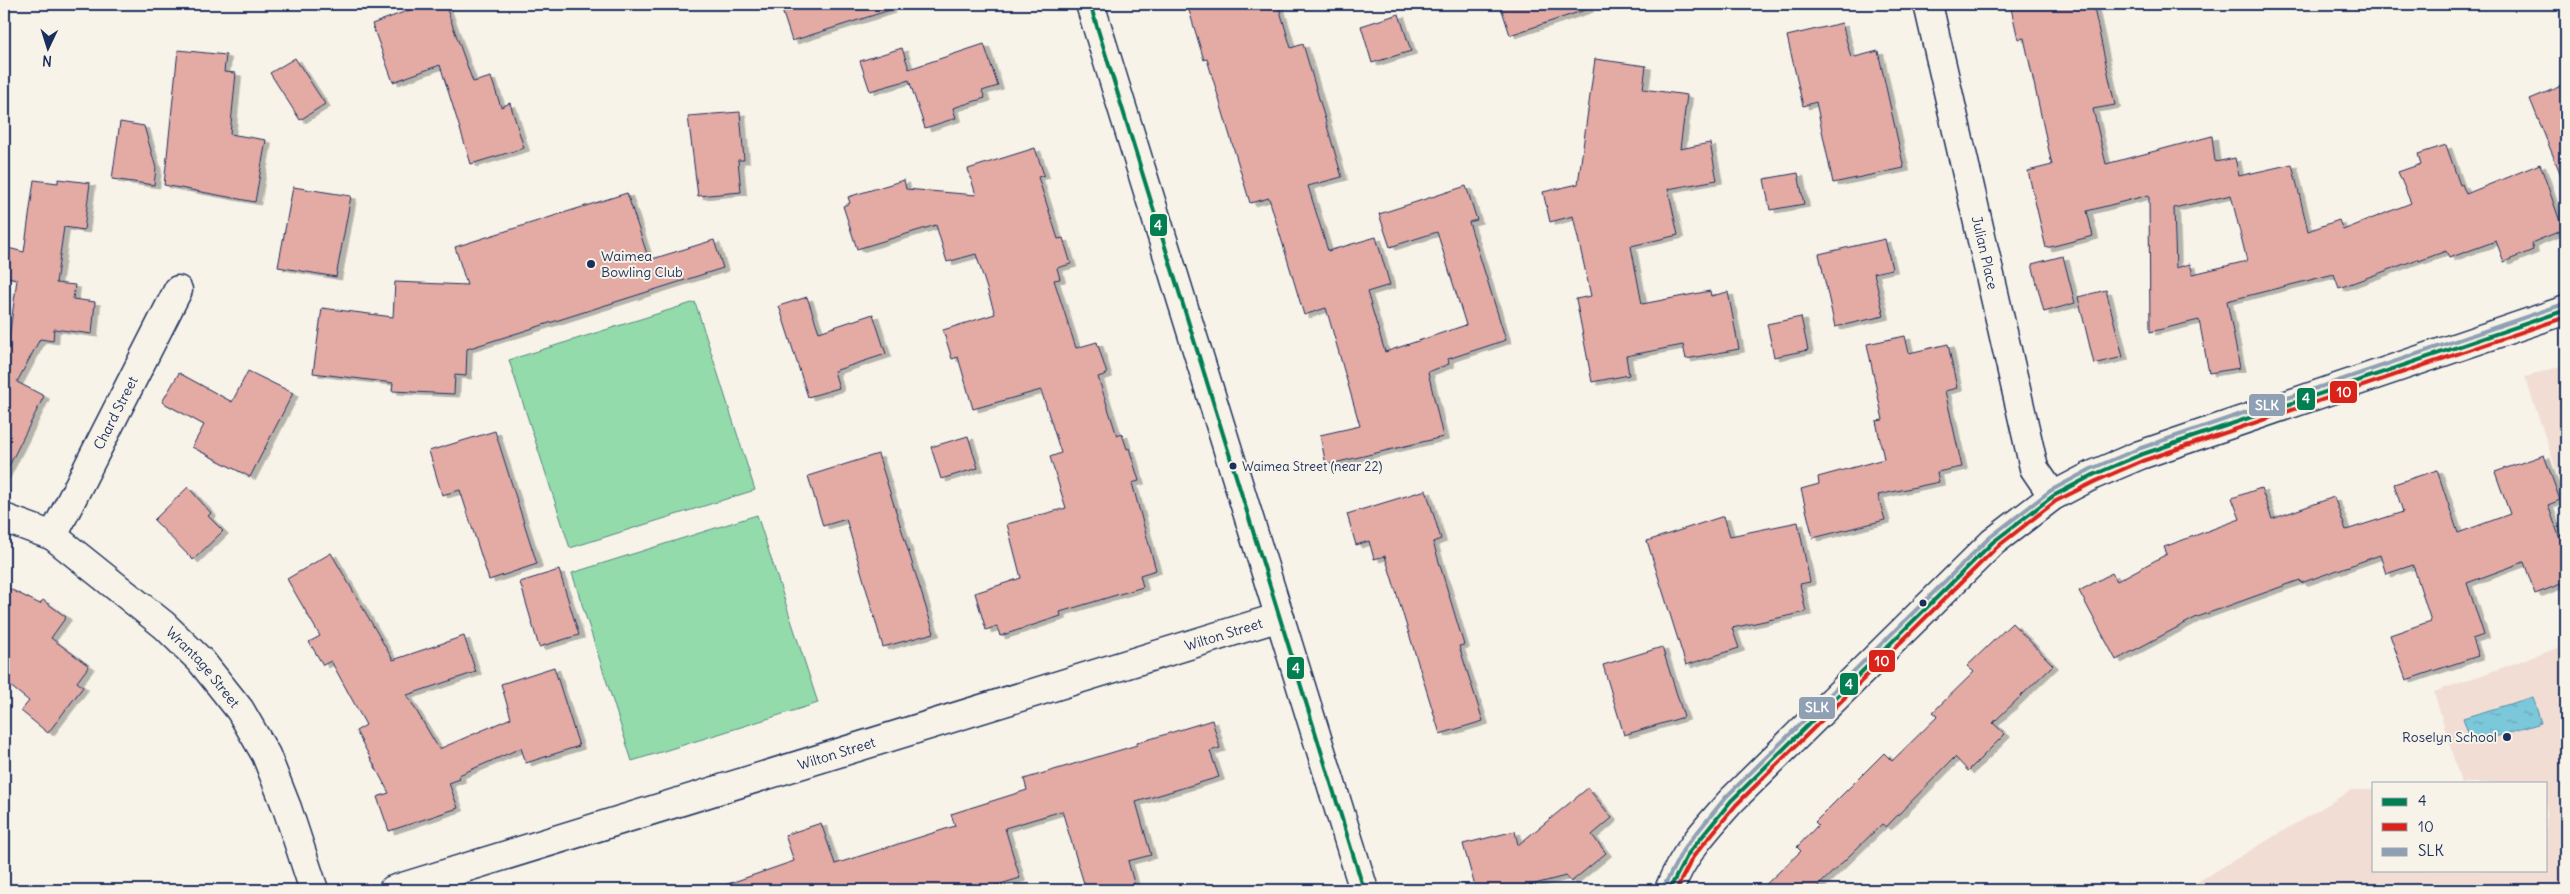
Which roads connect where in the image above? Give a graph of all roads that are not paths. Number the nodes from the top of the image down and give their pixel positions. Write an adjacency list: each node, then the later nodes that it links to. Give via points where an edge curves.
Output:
1 (1090, 4): 8 (street)
2 (1928, 4): 5 (street, Julian Place, via 2034,468)
3 (178, 290): 7 (street, Chard Street)
4 (2566, 310): 5 (street, via 2140,454)
5 (2053, 496): 12 (street, via 1993,542 1731,801 1698,838 1676,871)
6 (4, 518): 7 (street, Wrantage Street)
7 (53, 536): 9 (street, Wrantage Street, via 164,625 202,661 240,710 266,755)
8 (1280, 617): 10 (street, Wilton Street); 11 (street)
9 (314, 890)
10 (393, 890)
11 (1364, 890)
12 (1669, 890)

